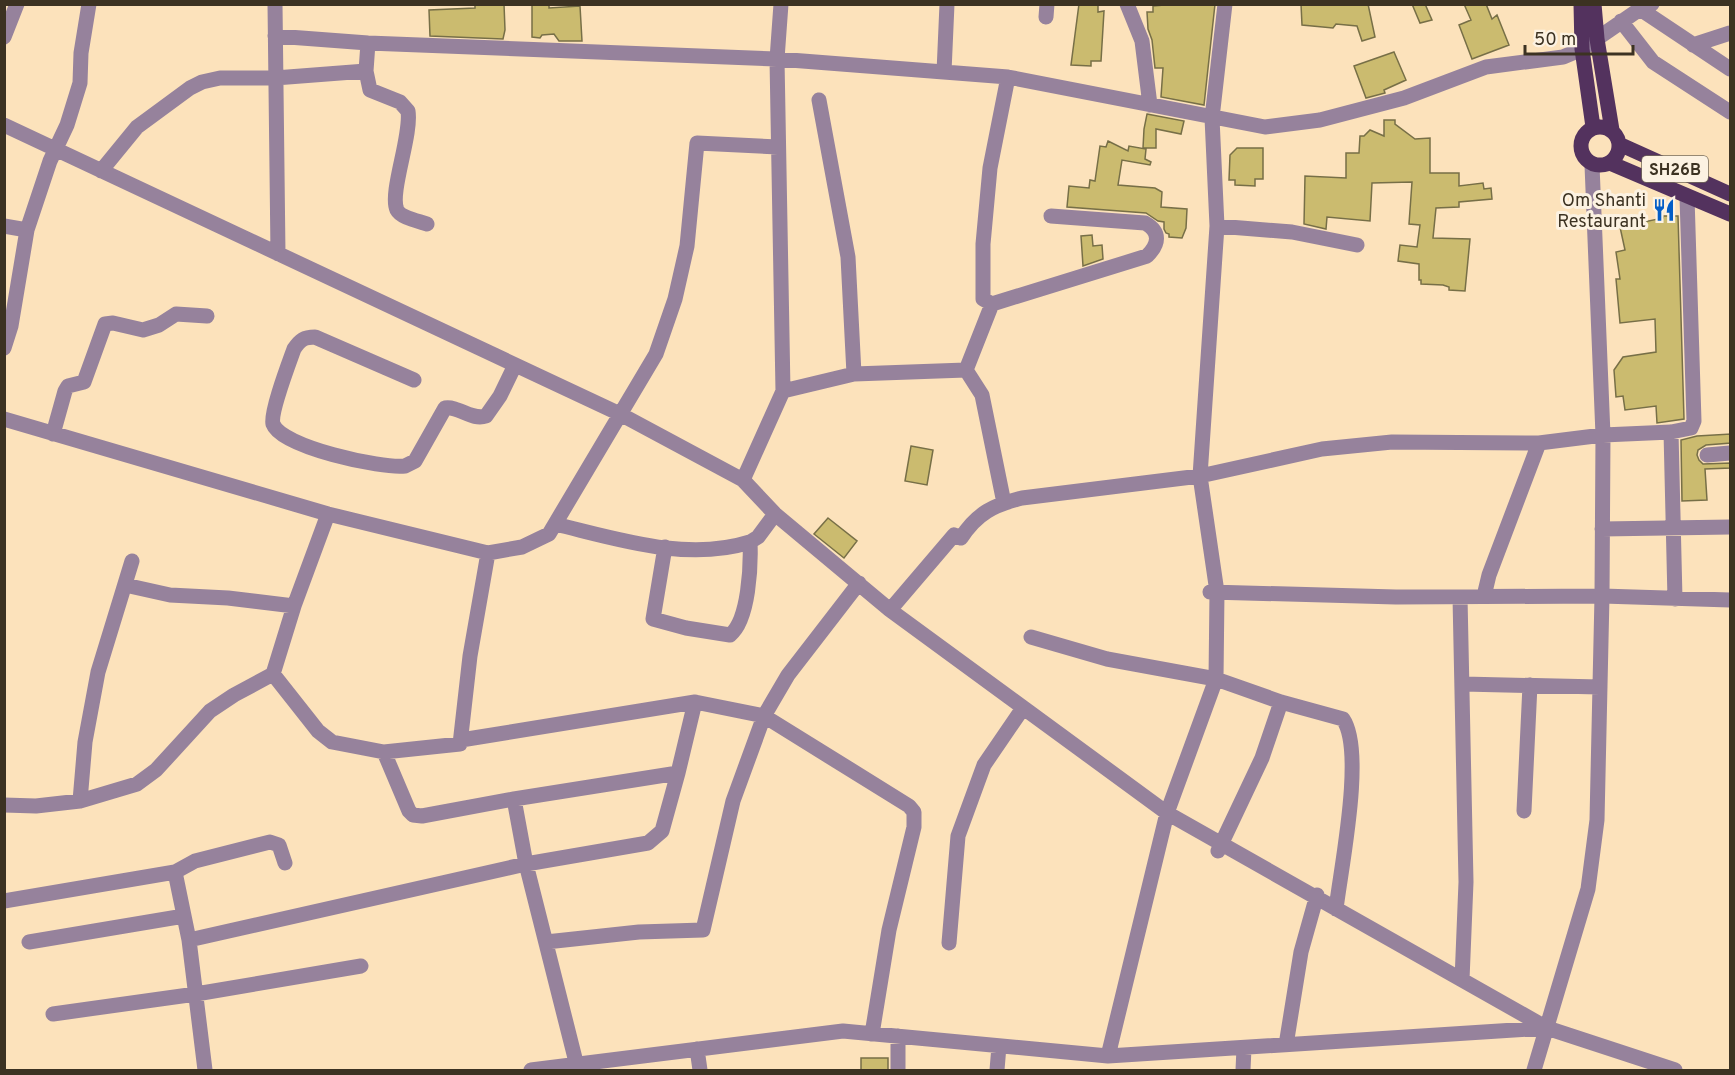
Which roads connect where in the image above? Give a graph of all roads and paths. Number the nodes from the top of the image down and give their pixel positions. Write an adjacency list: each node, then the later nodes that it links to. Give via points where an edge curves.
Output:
1 (17, 4): 14 (street)
2 (89, 4): 33 (street, via 80,83)
3 (275, 4): 13 (street)
4 (781, 4): 19 (street)
5 (947, 4): 22 (street)
6 (1127, 4): 26 (street, via 1142,41)
7 (1225, 4): 28 (street)
8 (1581, 4): 18 (main road)
9 (1594, 4): 15 (main road)
10 (1646, 7): 11 (street); 17 (street)
11 (1621, 21): 15 (street); 27 (street, via 1653,62)
12 (1731, 33): 17 (street)
13 (275, 36): 16 (street); 24 (street)
14 (4, 37)
15 (1597, 39): 18 (street); 31 (main road)
16 (368, 43): 19 (street); 21 (street)
17 (1693, 45): 20 (street)
18 (1582, 49): 28 (street, via 1551,59 1486,67 1404,98 1320,120 1265,127); 30 (main road)
19 (777, 59): 22 (street); 32 (street)
20 (1731, 69)
21 (366, 71): 24 (street); 41 (street, via 370,90 400,102 408,111 397,208)
22 (944, 72): 23 (street)
23 (1008, 77): 26 (street); 47 (street, via 990,168 983,244 983,299)
24 (275, 78): 36 (street, via 220,78 196,85 137,127); 46 (street)
25 (819, 100): 52 (street, via 848,257)
26 (1150, 105): 28 (street)
27 (1731, 112)
28 (1212, 118): 43 (street)
29 (4, 125): 33 (street)
30 (1593, 127): 31 (main road, via 1603,127); 35 (main road, via 1585,133 1580,150)
31 (1615, 137): 34 (main road, via 1618,152); 37 (main road, SH26B)
32 (778, 147): 54 (street); 55 (street, via 697,144 687,246 675,299 656,354)
33 (56, 150): 36 (street); 44 (street)
34 (1610, 163): 35 (main road); 38 (main road, SH26B)
35 (1593, 165): 59 (street)
36 (102, 171): 46 (street)
37 (1731, 194)
38 (1687, 197): 39 (main road, SH26B); 57 (street, via 1694,421 1691,428)
39 (1731, 214)
40 (1051, 216): 47 (street, via 1145,223 1157,235 1155,248 1147,256)
41 (427, 224)
42 (4, 226): 44 (street)
43 (1217, 226): 45 (street, via 1292,232); 63 (street)
44 (27, 230): 49 (street)
45 (1357, 245)
46 (278, 254): 50 (street)
47 (992, 304): 51 (street)
48 (207, 316): 58 (street, via 176,314 159,326 143,330 105,324 84,382 68,386 65,391)
49 (4, 348)
50 (515, 365): 53 (street, via 486,416 445,408 415,461 405,466 330,455 279,433 272,421 294,349 306,337 315,337); 55 (street)
51 (966, 370): 52 (street); 65 (street, via 982,395)
52 (854, 374): 54 (street)
53 (414, 380)
54 (783, 391): 64 (street)
55 (620, 414): 64 (street); 68 (street)
56 (4, 419): 58 (street)
57 (1671, 432): 59 (street); 69 (street)
58 (53, 434): 66 (street)
59 (1603, 435): 60 (street); 71 (street)
60 (1539, 444): 63 (street, via 1392,441 1322,449); 79 (street)
61 (1731, 453): 62 (street)
62 (1707, 454)
63 (1200, 476): 65 (street); 78 (street)
64 (743, 480): 67 (street)
65 (1004, 503): 85 (street, via 990,508 961,538 954,535)
66 (328, 514): 74 (street); 84 (street)
67 (775, 514): 72 (street); 76 (street)
68 (555, 524): 73 (street); 74 (street, via 549,534 532,543)
69 (1674, 527): 70 (street); 71 (street); 82 (street)
70 (1731, 527)
71 (1602, 529): 80 (street)
72 (750, 542): 73 (street, via 696,550); 73 (street, via 747,595 737,630 730,635 653,619)
73 (665, 547)
74 (488, 553): 96 (street, via 470,656)
75 (132, 561): 77 (street)
76 (859, 583): 85 (street); 95 (street, via 788,675)
77 (125, 585): 84 (street, via 170,595); 100 (street, via 98,672 85,742)
78 (1214, 592): 81 (street); 88 (street)
79 (1484, 596): 80 (street); 81 (street)
80 (1602, 596): 82 (street); 91 (street)
81 (1460, 597): 89 (street)
82 (1675, 599): 83 (street)
83 (1731, 600)
84 (294, 606): 87 (street)
85 (891, 610): 94 (street)
86 (1031, 637): 88 (street, via 1107,659)
87 (273, 674): 97 (street, via 325,738); 100 (street, via 210,711 156,770 137,784)
88 (1216, 679): 93 (street); 103 (street)
89 (1464, 684): 90 (street); 117 (street, via 1466,882)
90 (1530, 685): 91 (street); 102 (street)
91 (1600, 687): 120 (street, via 1597,820 1588,889)
92 (695, 702): 95 (street); 96 (street); 98 (street)
93 (1281, 702): 104 (street, via 1262,758); 110 (street, via 1343,718 1349,727 1353,774)
94 (1023, 708): 103 (street); 115 (street, via 984,765 958,836)
95 (764, 716): 114 (street, via 733,801 703,930); 121 (street, via 914,812)
96 (461, 740): 97 (street, via 456,746)
97 (384, 752): 99 (street, via 413,815)
98 (678, 772): 99 (street); 106 (street, via 662,831 648,843)
99 (514, 799): 106 (street)
100 (80, 801): 101 (street)
101 (4, 805)
102 (1524, 811)
103 (1167, 813): 104 (street); 127 (street)
104 (1220, 848): 108 (street)
105 (285, 862): 107 (street, via 279,845 270,842 195,861)
106 (526, 864): 112 (street); 114 (street)
107 (175, 872): 109 (street); 111 (street)
108 (1317, 897): 110 (street); 123 (street, via 1301,951)
109 (4, 901)
110 (1336, 909): 117 (street)
111 (184, 916): 112 (street); 113 (street)
112 (189, 940): 118 (street)
113 (29, 942)
114 (546, 942): 129 (street)
115 (949, 943)
116 (361, 966): 118 (street)
117 (1462, 980): 120 (street)
118 (196, 994): 119 (street); 130 (street)
119 (53, 1014)
120 (1547, 1028): 123 (street); 136 (street); 137 (street)
121 (872, 1034): 122 (street); 126 (street, via 843,1031)
122 (898, 1036): 124 (street); 133 (street)
123 (1286, 1045): 125 (street)
124 (999, 1046): 127 (street); 134 (street)
125 (1244, 1048): 127 (street); 135 (street)
126 (697, 1049): 128 (street); 132 (street)
127 (1108, 1056)
128 (617, 1064): 129 (street)
129 (578, 1068): 131 (street)
130 (205, 1071)
131 (531, 1071)
132 (700, 1071)
133 (898, 1071)
134 (997, 1071)
135 (1243, 1071)
136 (1534, 1071)
137 (1675, 1071)

